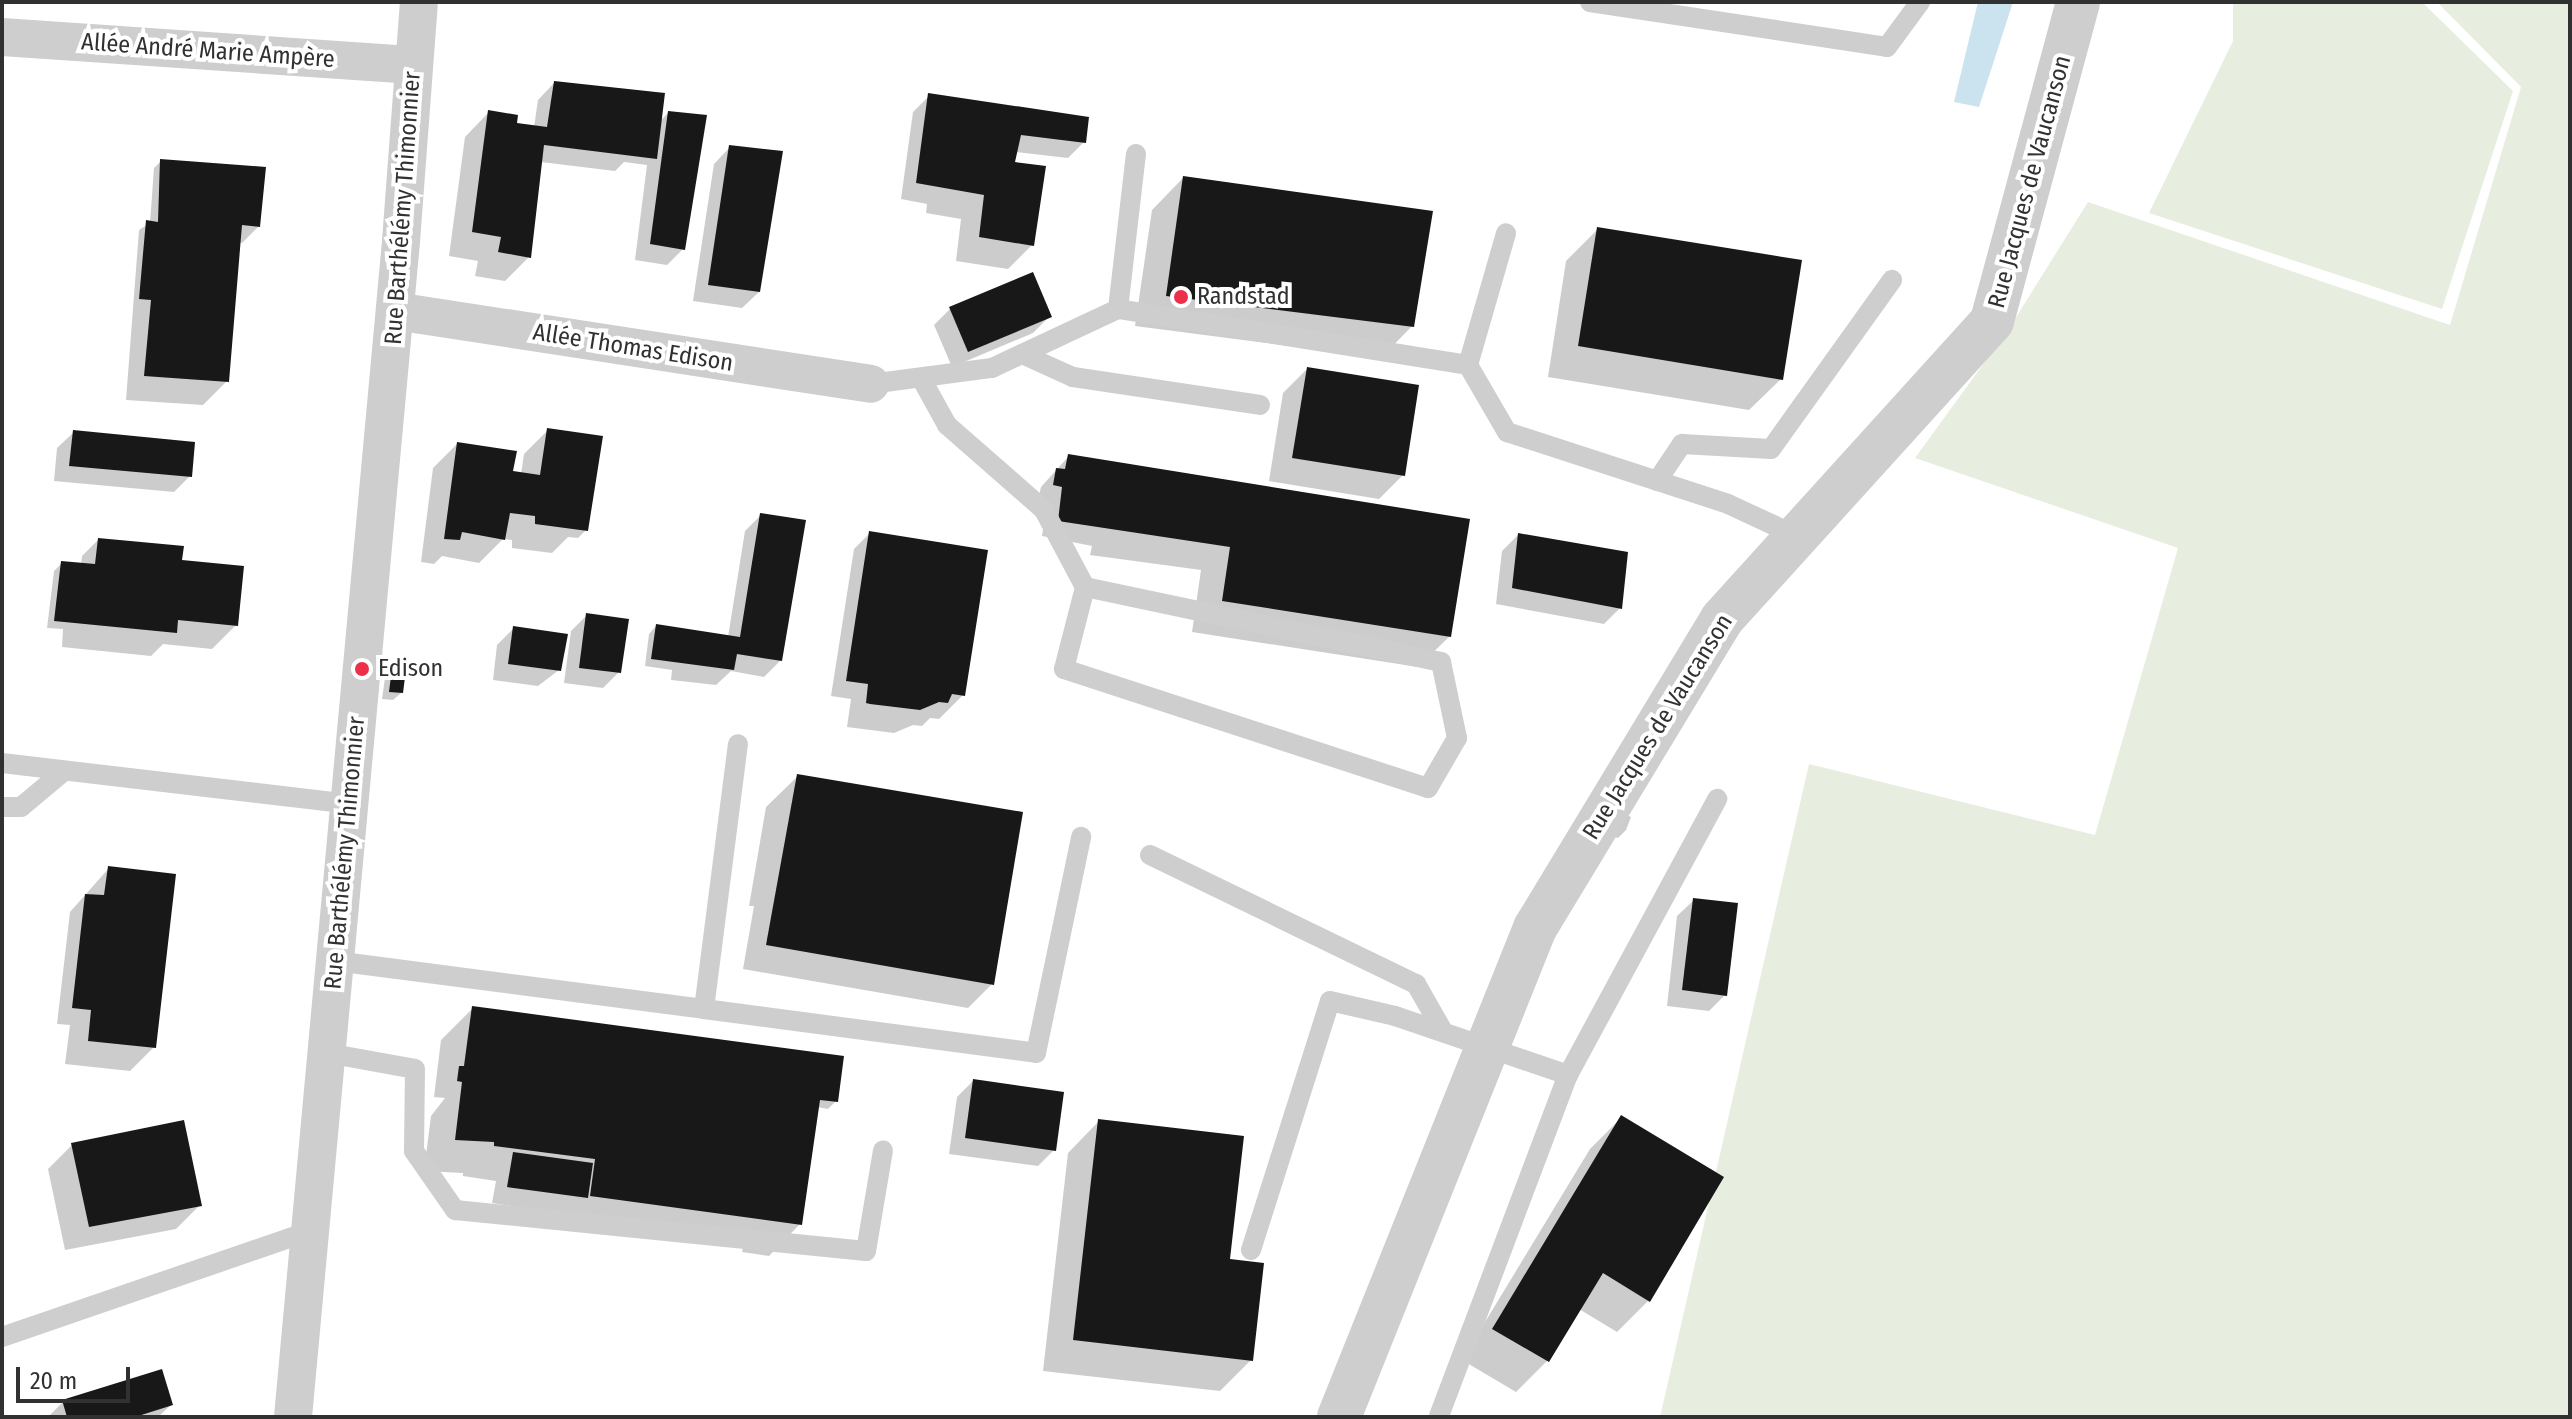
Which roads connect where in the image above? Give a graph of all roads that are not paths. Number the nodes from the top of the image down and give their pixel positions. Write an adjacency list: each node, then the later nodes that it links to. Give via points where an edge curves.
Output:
1 (419, 2): 6 (street, Rue Barthélémy Thimonnier)
2 (1590, 2): 3 (lane, via 1887,47)
3 (1920, 2)
4 (2078, 2): 18 (street, Rue Jacques de Vaucanson, via 1992,321)
5 (2, 37): 6 (street, Allée André Marie Ampère)
6 (414, 65): 11 (street, Rue Barthélémy Thimonnier)
7 (1136, 154): 10 (lane)
8 (1506, 233): 13 (lane)
9 (1892, 280): 17 (lane, via 1771,449 1682,444)
10 (1118, 309): 12 (lane); 13 (lane)
11 (395, 311): 15 (street, Allée Thomas Edison); 24 (street, Rue Barthélémy Thimonnier)
12 (1022, 354): 14 (lane, via 992,368); 16 (lane, via 1073,377)
13 (1468, 365): 17 (lane, via 1507,432)
14 (921, 378): 15 (lane); 19 (lane, via 947,425 1044,510)
15 (870, 384)
16 (1260, 405)
17 (1657, 481): 18 (lane, via 1728,504)
18 (1797, 536): 31 (street, Rue Jacques de Vaucanson, via 1722,619 1535,928)
19 (1085, 587): 19 (lane, via 1441,662 1457,738 1428,788 1064,669)
20 (738, 744): 29 (lane)
21 (2, 763): 22 (lane)
22 (64, 771): 24 (lane); 25 (lane, via 21,807)
23 (1717, 799): 33 (lane)
24 (350, 804): 28 (street, Rue Barthélémy Thimonnier)
25 (2, 807)
26 (1081, 837): 29 (lane, via 1036,1053)
27 (1150, 855): 30 (lane, via 1416,984)
28 (335, 961): 29 (lane); 32 (street, Rue Barthélémy Thimonnier)
29 (704, 1009)
30 (1444, 1033): 31 (lane); 36 (lane, via 1330,1001)
31 (1487, 1049): 33 (lane); 40 (street, Rue Jacques de Vaucanson)
32 (327, 1053): 34 (lane, via 415,1069 414,1151 455,1210 866,1251); 35 (street, Rue Barthélémy Thimonnier)
33 (1568, 1075): 38 (lane)
34 (883, 1150)
35 (310, 1231): 37 (lane); 39 (street, Rue Barthélémy Thimonnier)
36 (1251, 1250)
37 (2, 1337)
38 (1439, 1416)
39 (293, 1417)
40 (1339, 1417)

